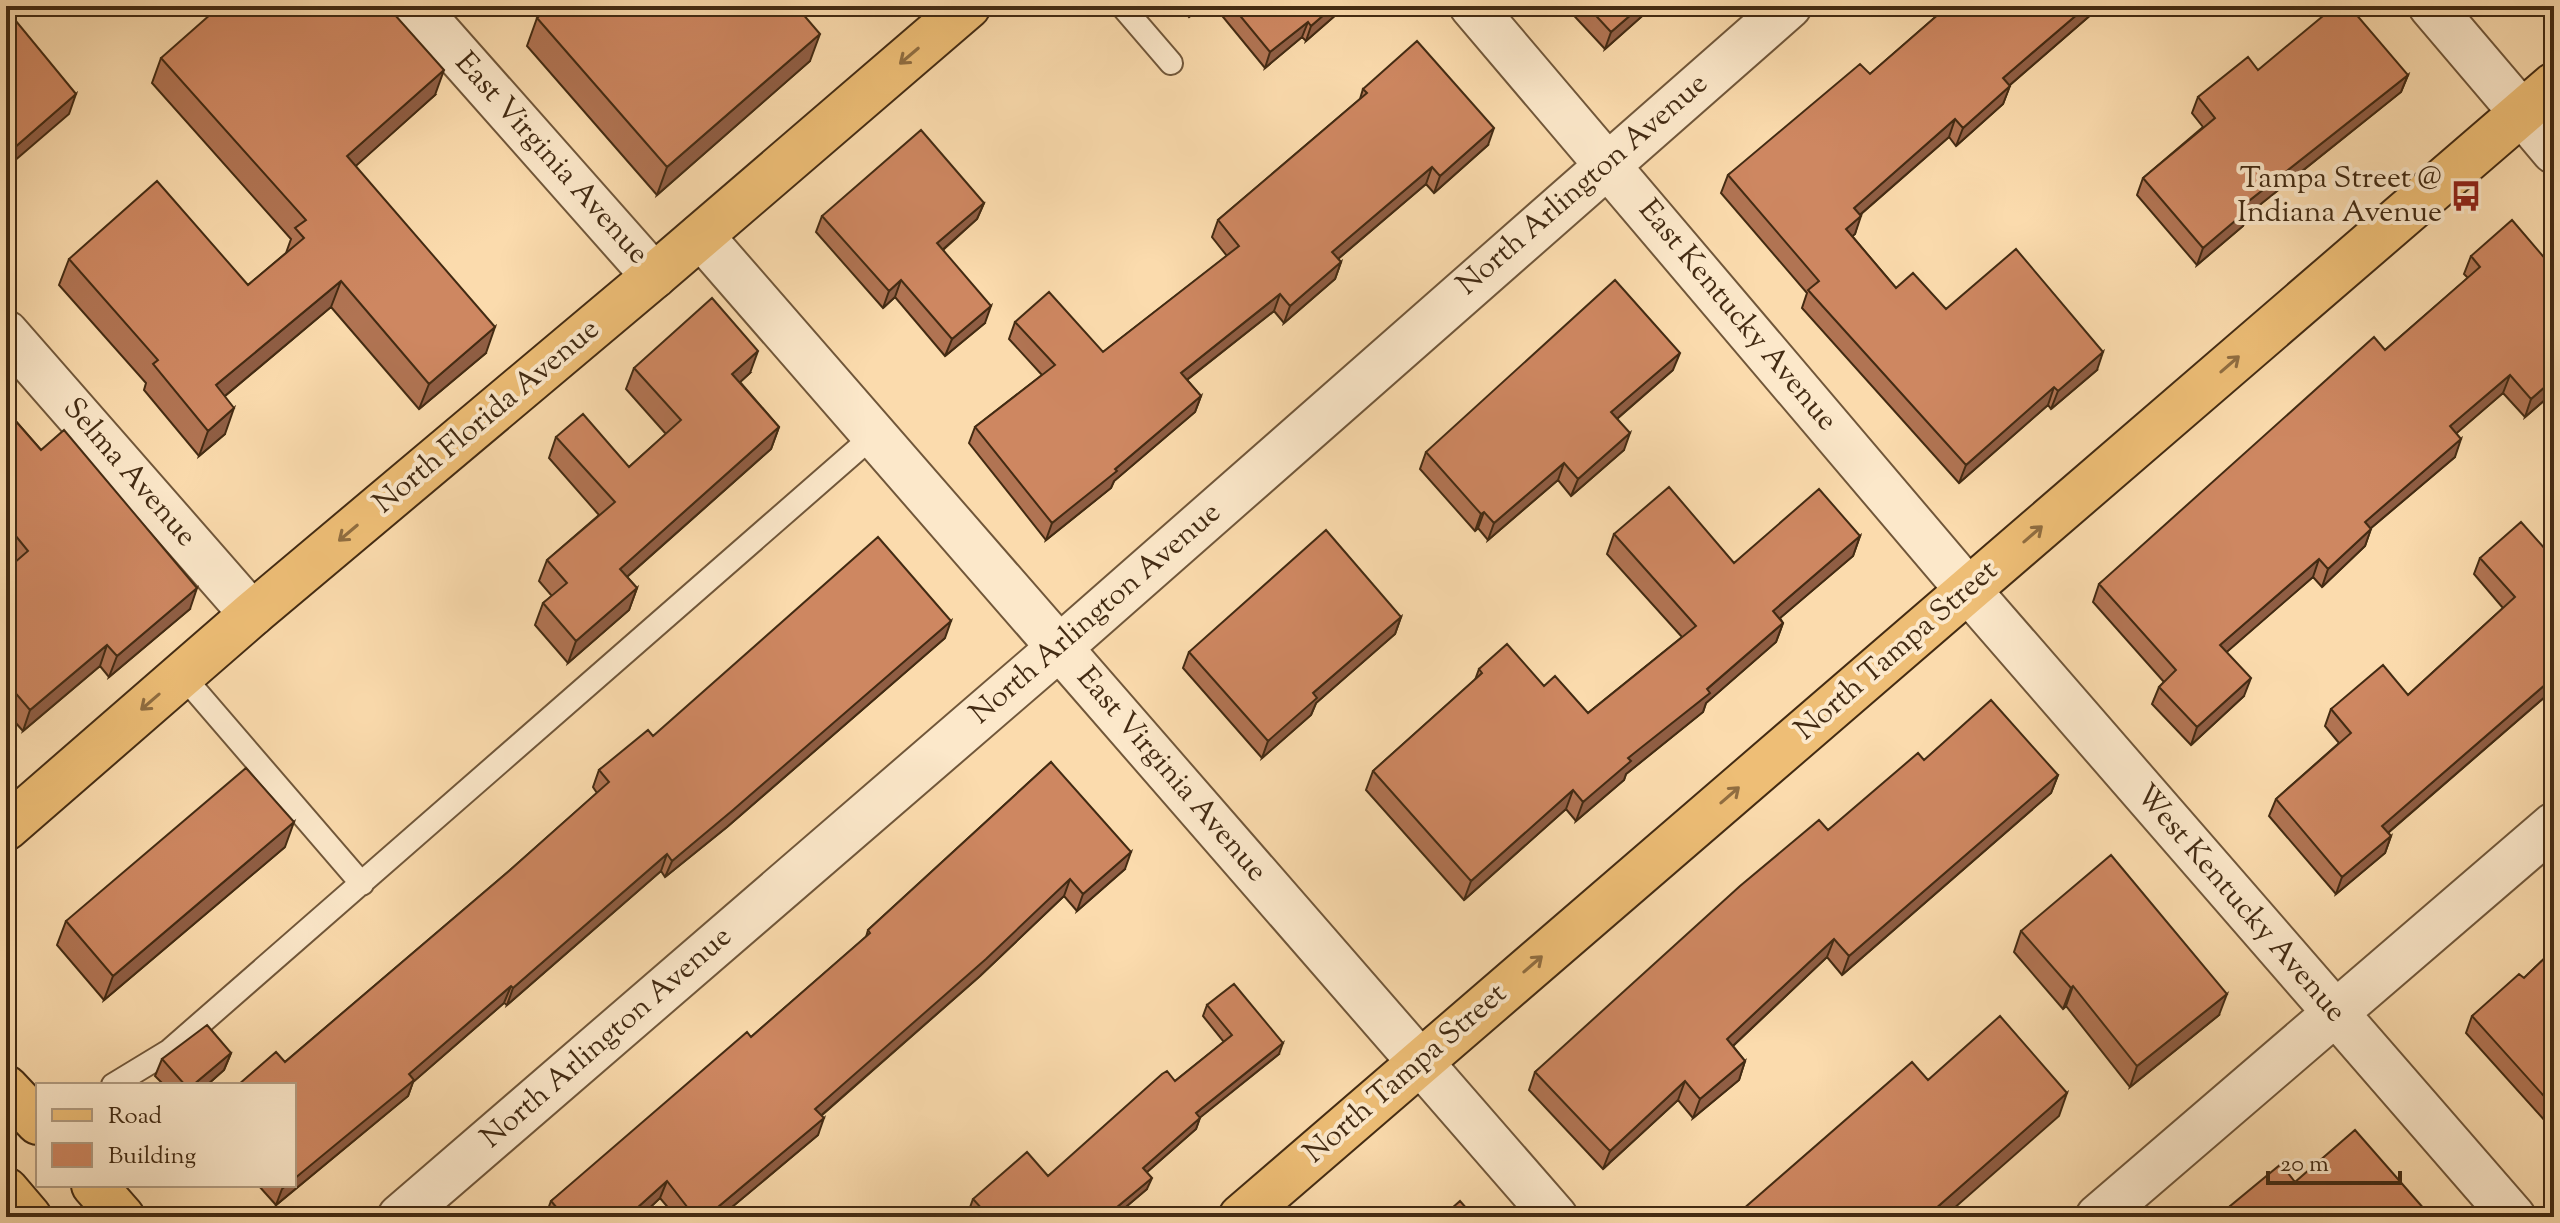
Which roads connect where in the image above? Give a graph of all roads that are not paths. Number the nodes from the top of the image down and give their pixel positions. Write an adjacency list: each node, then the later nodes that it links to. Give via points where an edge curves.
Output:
1 (415, 6): 12 (street, East Virginia Avenue)
2 (968, 6): 11 (main road, North Florida Avenue, one-way to 11)
3 (1122, 6): 7 (lane)
4 (1472, 6): 10 (street, East Kentucky Avenue)
5 (1789, 6): 10 (street, North Arlington Avenue)
6 (2431, 6): 8 (street)
7 (1171, 63)
8 (2538, 99): 9 (street); 15 (main road, North Tampa Street, one-way to 8)
9 (2554, 151)
10 (1607, 163): 15 (street, East Kentucky Avenue); 17 (street, North Arlington Avenue)
11 (701, 236): 12 (main road, North Florida Avenue); 14 (street, East Virginia Avenue)
12 (654, 276): 16 (main road, North Florida Avenue, one-way to 16)
13 (6, 333): 16 (street, Selma Avenue)
14 (874, 435): 17 (street, East Virginia Avenue); 21 (lane)
15 (1968, 590): 22 (street, West Kentucky Avenue); 23 (main road, North Tampa Street, one-way to 15)
16 (252, 614): 18 (main road, North Florida Avenue)
17 (1059, 648): 23 (street, East Virginia Avenue); 31 (street, North Arlington Avenue)
18 (182, 675): 20 (main road, North Florida Avenue, one-way to 20); 21 (lane)
19 (2554, 825): 22 (street)
20 (6, 828)
21 (362, 884): 24 (lane, via 169,1051)
22 (2334, 1013): 34 (street); 35 (street, West Kentucky Avenue)
23 (1421, 1061): 32 (main road, North Tampa Street); 33 (street, East Virginia Avenue)
24 (116, 1083)
25 (6, 1088): 26 (main road)
26 (36, 1120)
27 (96, 1187): 30 (main road)
28 (6, 1190): 29 (main road)
29 (29, 1217)
30 (122, 1217)
31 (400, 1217)
32 (1241, 1217)
33 (1555, 1217)
34 (2098, 1217)
35 (2513, 1217)

